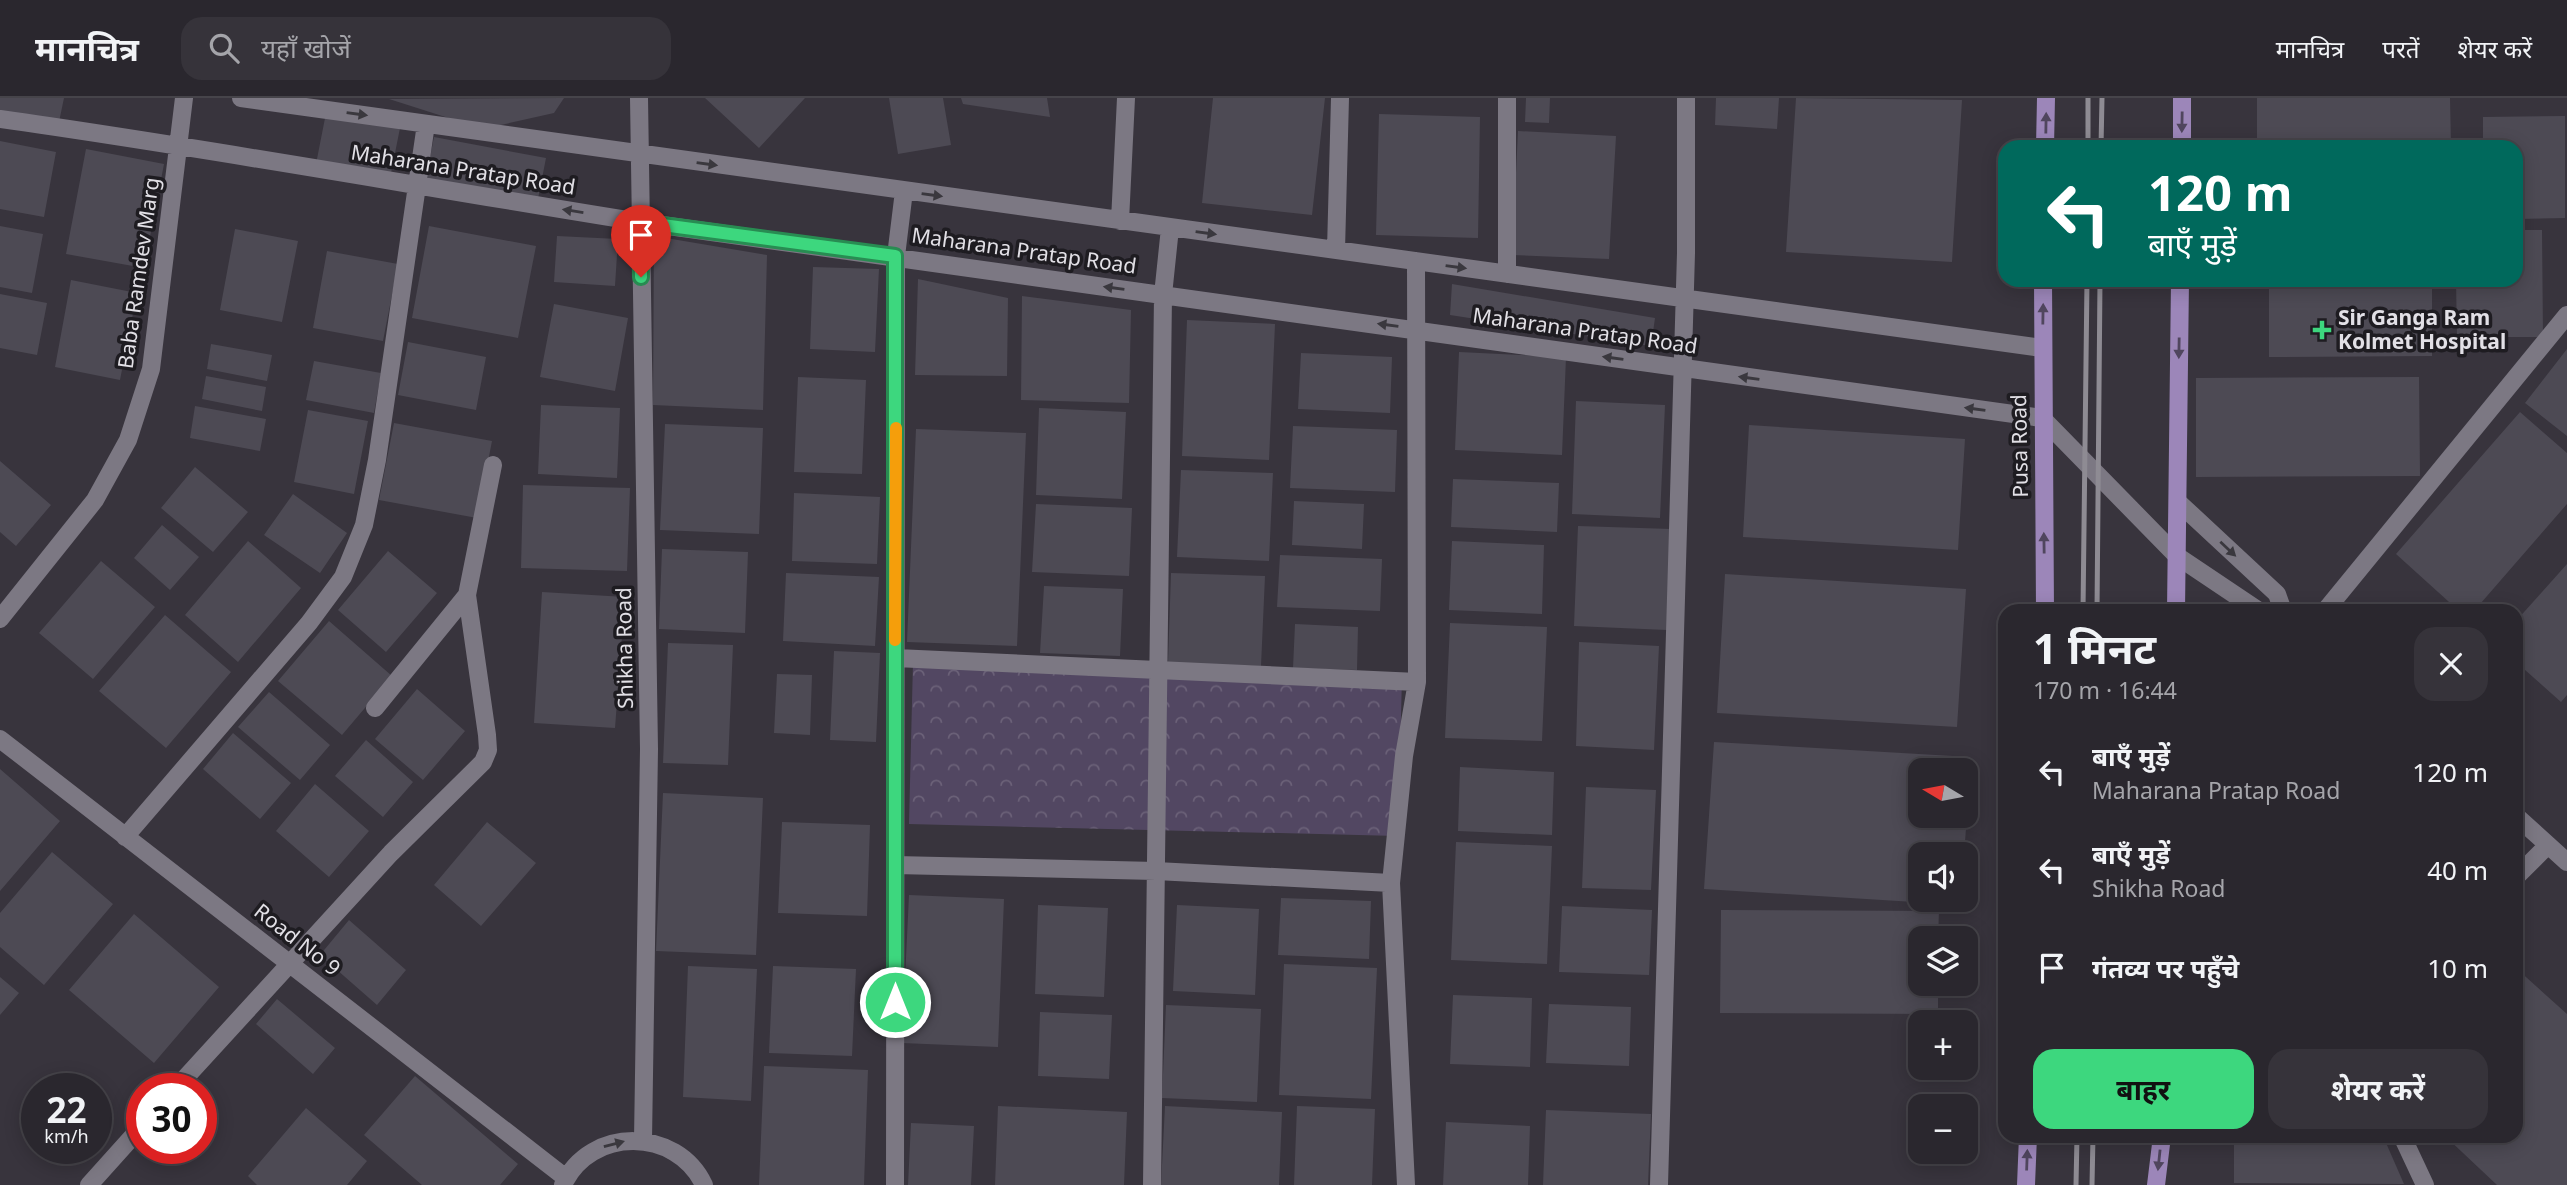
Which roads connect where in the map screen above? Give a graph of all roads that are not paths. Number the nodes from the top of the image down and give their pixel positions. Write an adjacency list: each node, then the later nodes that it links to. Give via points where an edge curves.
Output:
1 (184, 98): 15 (street, Baba Ramdev Marg)
2 (240, 98): 10 (street, Maharana Pratap Road)
3 (639, 98): 16 (street, Shikha Road)
4 (1126, 98): 19 (street)
5 (1340, 98): 22 (street)
6 (1507, 98): 25 (street)
7 (1686, 98): 29 (street)
8 (2046, 98): 13 (main road, one-way to 8)
9 (2182, 98): 14 (main road, one-way to 14)
10 (326, 104): 12 (street, Maharana Pratap Road, one-way to 12)
11 (0, 119): 15 (street, Maharana Pratap Road)
12 (426, 124): 16 (street, Maharana Pratap Road); 17 (street)
13 (2046, 140)
14 (2182, 140)
15 (178, 144): 17 (street, Maharana Pratap Road); 44 (street, Baba Ramdev Marg, via 151,369 128,440 95,500)
16 (639, 154): 18 (street, Maharana Pratap Road, one-way to 18); 20 (street, Shikha Road)
17 (417, 187): 20 (street, Maharana Pratap Road, one-way to 17); 51 (street, via 377,460 364,525 343,577 309,623)
18 (904, 191): 19 (street, Maharana Pratap Road, one-way to 19); 23 (street)
19 (1120, 221): 21 (street, Maharana Pratap Road)
20 (640, 222): 23 (street, Maharana Pratap Road); 60 (street, Shikha Road, via 649,749)
21 (1170, 228): 22 (street, Maharana Pratap Road, one-way to 22); 28 (street)
22 (1336, 250): 24 (street, Maharana Pratap Road)
23 (895, 256): 28 (street, Maharana Pratap Road, one-way to 23); 45 (street)
24 (1416, 261): 25 (street, Maharana Pratap Road, one-way to 25); 31 (street)
25 (1507, 274): 29 (street, Maharana Pratap Road)
26 (2043, 287): 32 (main road, Pusa Road, one-way to 26)
27 (2180, 287): 36 (main road, one-way to 36)
28 (1163, 295): 31 (street, Maharana Pratap Road, one-way to 28); 46 (street)
29 (1683, 298): 32 (street, Maharana Pratap Road); 33 (street)
30 (2567, 315): 43 (street)
31 (1416, 329): 33 (street, Maharana Pratap Road, one-way to 31); 47 (street)
32 (2042, 348): 34 (main road, Pusa Road)
33 (1681, 368): 34 (street, Maharana Pratap Road, one-way to 33); 71 (street)
34 (2042, 418): 37 (street); 39 (main road, Pusa Road, one-way to 34)
35 (493, 465): 38 (street)
36 (2178, 502): 37 (main road); 42 (street, one-way to 42, via 2277,594)
37 (2177, 556): 40 (main road); 41 (street)
38 (467, 595): 48 (street); 58 (street, via 487,736 483,762)
39 (2045, 604)
40 (2176, 604)
41 (2249, 604)
42 (2281, 604)
43 (2331, 604)
44 (0, 619)
45 (895, 658): 46 (street); 54 (street)
46 (1158, 673): 47 (street); 56 (street)
47 (1417, 682): 57 (street)
48 (375, 708)
49 (0, 739): 51 (street, Road No 9)
50 (2523, 822): 52 (street)
51 (125, 837): 58 (street, Road No 9)
52 (2548, 845): 53 (street); 55 (street)
53 (2567, 862)
54 (895, 865): 56 (street); 68 (street)
55 (2523, 870)
56 (1156, 871): 57 (street); 69 (street)
57 (1391, 883): 70 (street)
58 (289, 962): 59 (street); 65 (street, Road No 9)
59 (189, 1073)
60 (643, 1140): 65 (street, one-way to 60, via 580,1160 599,1148); 67 (street, via 666,1146 684,1158)
61 (2028, 1143): 72 (main road, one-way to 61)
62 (2161, 1143): 73 (main road, one-way to 73)
63 (2405, 1143): 74 (street)
64 (126, 1144): 66 (street)
65 (565, 1181)
66 (89, 1185)
67 (704, 1185)
68 (895, 1185)
69 (1152, 1185)
70 (1406, 1185)
71 (1659, 1185)
72 (2026, 1185)
73 (2157, 1185)
74 (2425, 1185)

